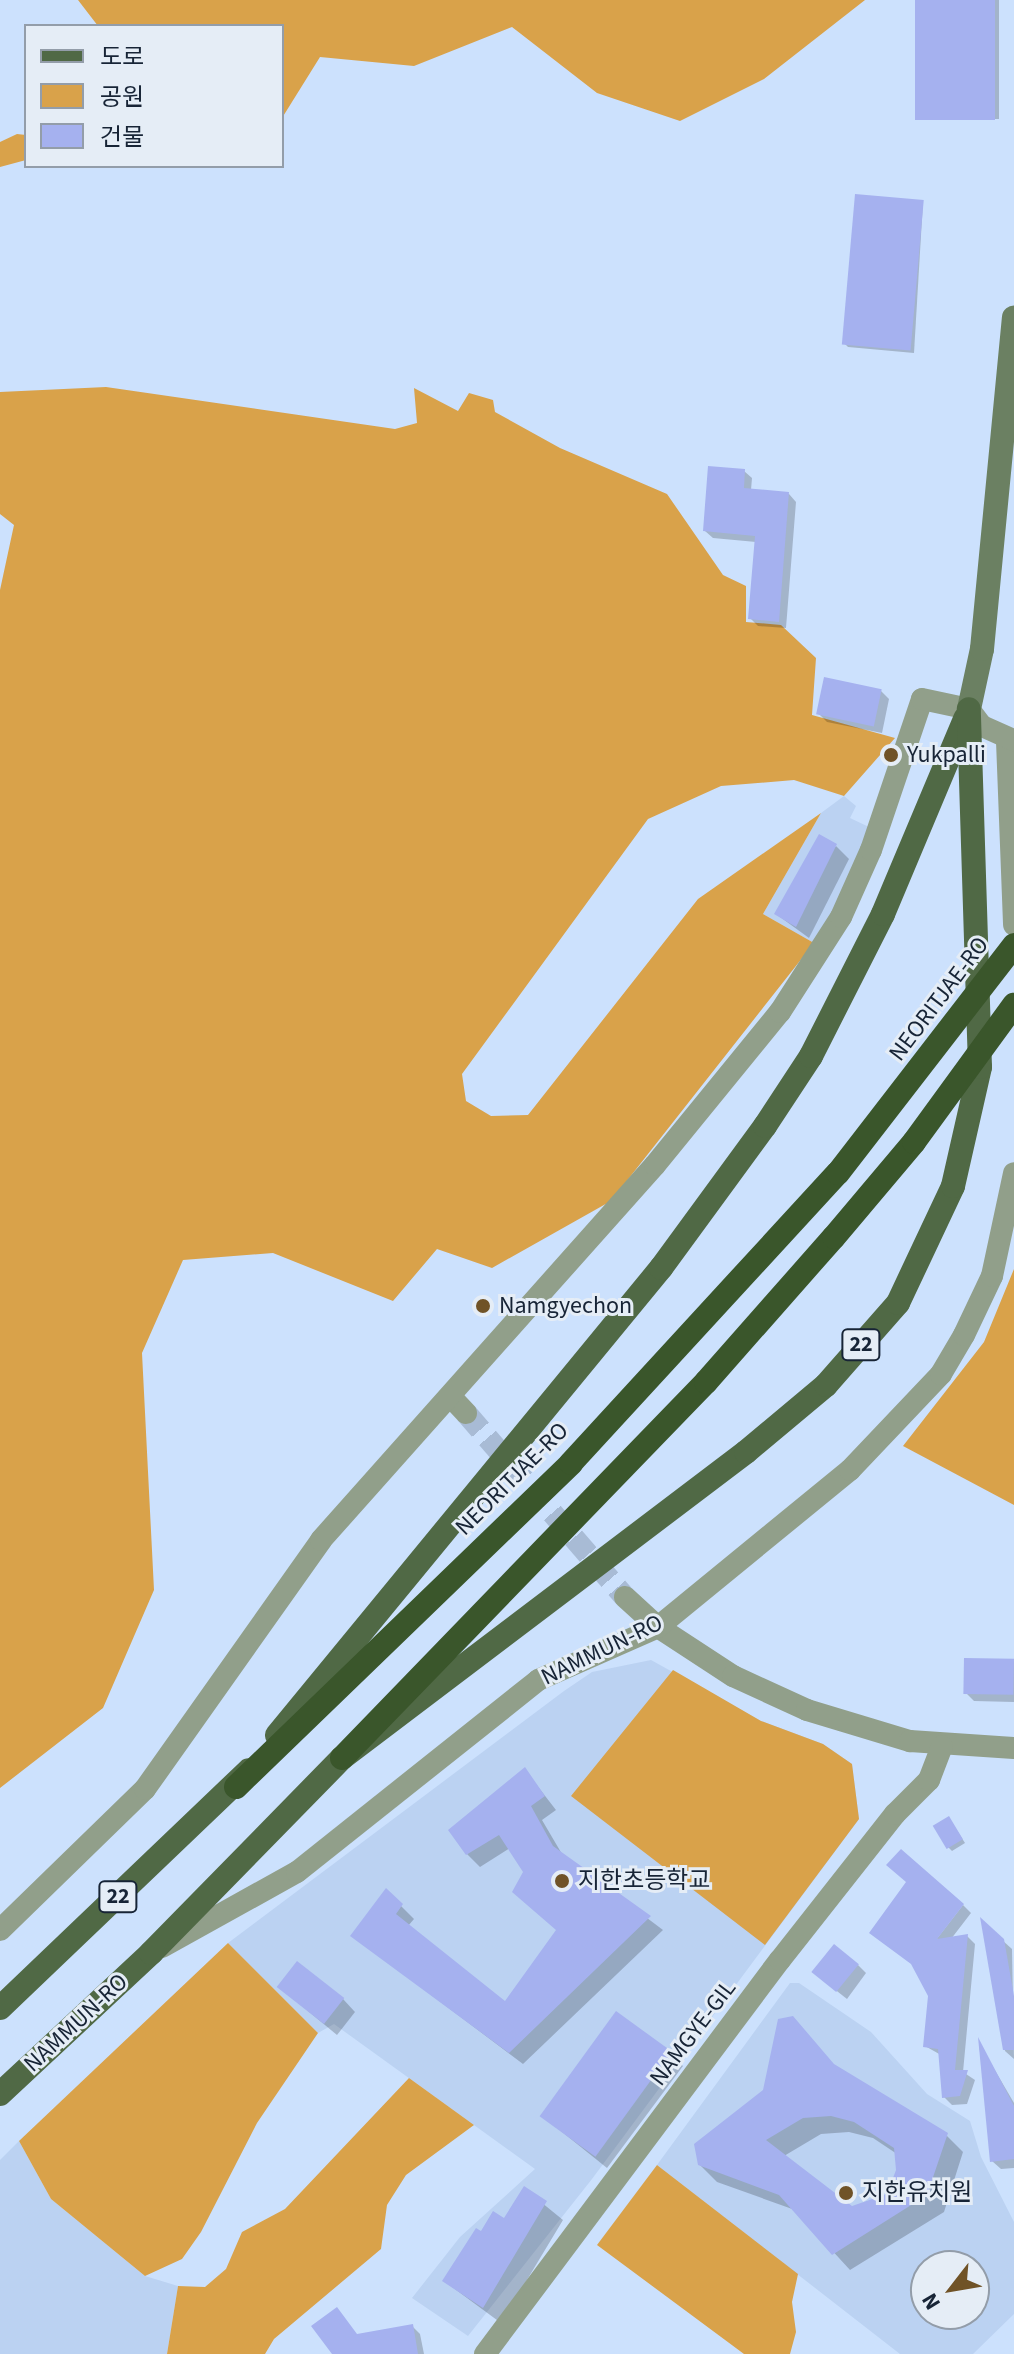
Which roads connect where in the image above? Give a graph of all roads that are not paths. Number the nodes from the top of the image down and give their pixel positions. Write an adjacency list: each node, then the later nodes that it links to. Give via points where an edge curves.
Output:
1 (1014, 318): 2 (street, via 982,649)
2 (969, 709): 3 (street, via 982,726); 12 (main road, 22, via 980,1067 953,1186 898,1303 826,1385 746,1452); 13 (main road, 22, via 883,914 811,1056 765,1126 643,1291); 14 (street, via 922,699 871,850 841,917 780,1012 655,1165 490,1344 458,1405 321,1540 145,1789)
3 (1011, 740): 4 (street)
4 (1014, 925)
5 (1014, 945): 13 (highway, NEORITJAE-RO / 22, bridge, via 838,1173 571,1463)
6 (1014, 1005): 12 (highway, 22, bridge, via 914,1142 706,1382)
7 (1014, 1173): 9 (street, NAMMUN-RO, via 992,1276 941,1374 850,1470)
8 (625, 1597): 9 (street)
9 (658, 1627): 10 (street, via 779,1699 910,1741); 15 (street, NAMMUN-RO, via 538,1680 297,1872)
10 (942, 1746): 11 (street); 18 (street, NAMGYE-GIL, via 929,1780 895,1814 780,1960)
11 (1014, 1748)
12 (342, 1758): 15 (main road, 22)
13 (236, 1787): 16 (main road, NEORITJAE-RO / 22)
14 (0, 1930)
15 (151, 1953): 17 (main road, NAMMUN-RO / 22)
16 (0, 2008)
17 (0, 2094)
18 (485, 2354)

